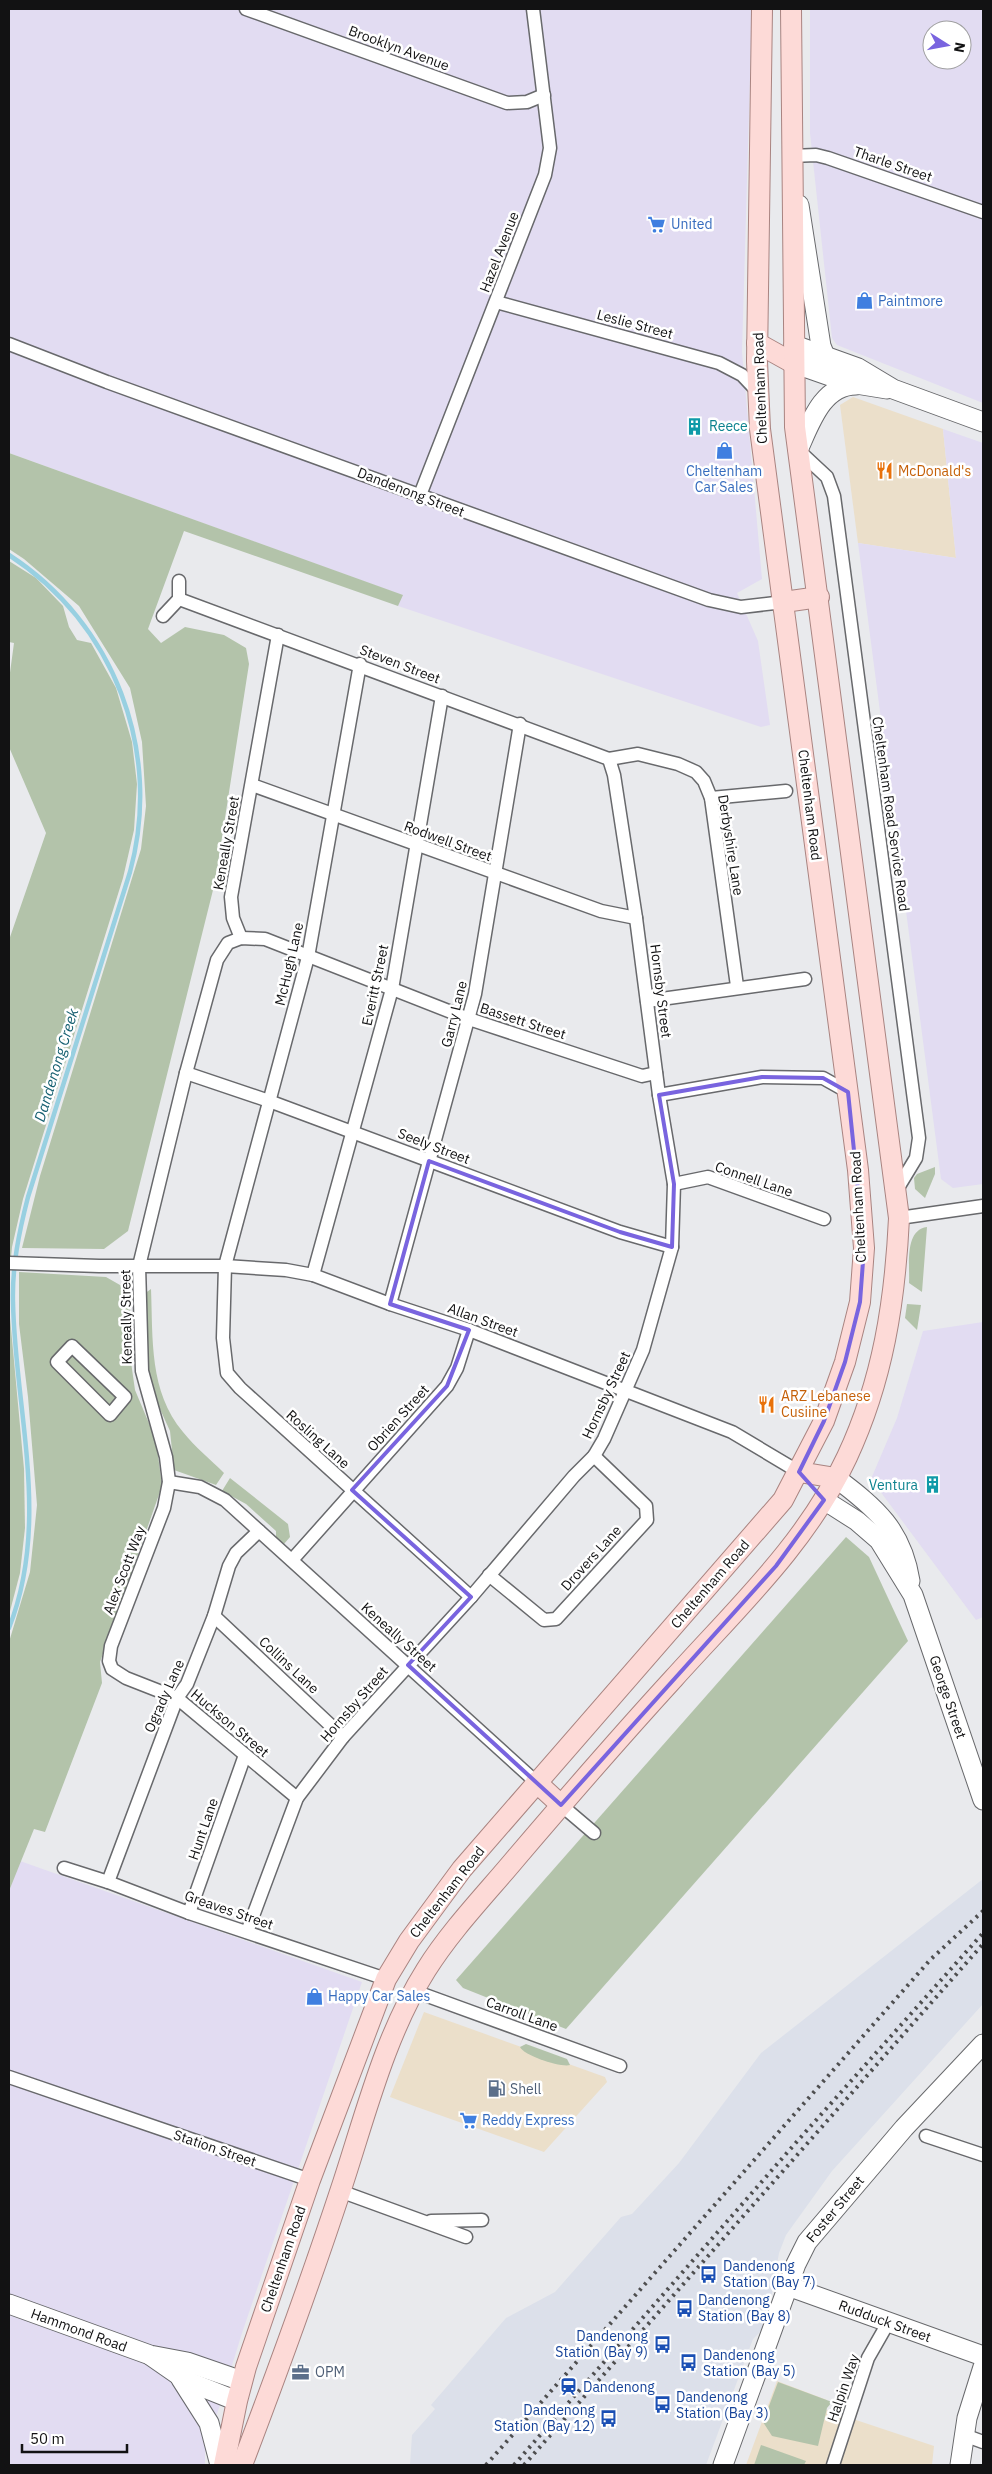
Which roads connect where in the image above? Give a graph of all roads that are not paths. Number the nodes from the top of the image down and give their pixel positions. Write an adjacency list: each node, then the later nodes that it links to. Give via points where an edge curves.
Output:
1 (246, 9): 5 (street, Brooklyn Avenue, via 507,103 527,102)
2 (533, 9): 5 (street, Hazel Avenue)
3 (762, 9): 9 (main road, Cheltenham Road)
4 (791, 9): 6 (main road)
5 (544, 95): 8 (street, Hazel Avenue, via 550,148 545,175)
6 (791, 157): 7 (street, Tharle Street, via 816,155 828,158); 11 (main road); 12 (main road)
7 (983, 212)
8 (496, 302): 15 (street, Leslie Street, via 726,366 742,375); 18 (street, Hazel Avenue)
9 (757, 343): 11 (main road); 15 (main road, Cheltenham Road)
10 (9, 344): 18 (street, Dandenong Street)
11 (793, 354): 12 (main road); 13 (main road); 17 (main road)
12 (825, 356): 14 (main road, via 858,368)
13 (857, 384): 14 (main road); 17 (main road, via 843,386 829,394)
14 (893, 389): 16 (main road)
15 (758, 392): 22 (main road, Cheltenham Road, via 769,504)
16 (983, 422)
17 (798, 450): 20 (main road); 51 (street, Cheltenham Road Service Road, via 827,477 834,496 919,1138 916,1158)
18 (420, 495): 22 (street, Dandenong Street, via 709,600 741,606)
19 (179, 581): 21 (street)
20 (819, 597): 22 (main road, Dandenong Street); 51 (main road)
21 (179, 598): 23 (street); 24 (street, Steven Street)
22 (784, 602): 45 (main road, Cheltenham Road)
23 (162, 616)
24 (278, 635): 25 (street, Steven Street); 29 (street, Keneally Street)
25 (360, 664): 26 (street, Steven Street); 32 (street, McHugh Lane)
26 (442, 696): 27 (street, Steven Street); 33 (street, Everitt Street)
27 (520, 724): 28 (street, Steven Street); 34 (street, Garry Lane)
28 (609, 759): 31 (street, Derbyshire Lane, via 638,754 678,764 700,777); 35 (street, Hornsby Street)
29 (252, 785): 32 (street, Rodwell Street); 36 (street, Keneally Street, via 231,897 233,918)
30 (786, 791): 31 (street)
31 (711, 798): 39 (street, Derbyshire Lane)
32 (333, 814): 33 (street, Rodwell Street); 37 (street, McHugh Lane)
33 (416, 845): 34 (street, Rodwell Street); 40 (street, Everitt Street)
34 (496, 874): 35 (street, Rodwell Street, via 601,911); 42 (street, Garry Lane)
35 (636, 918): 41 (street, Hornsby Street)
36 (241, 938): 37 (street, Bassett Street, via 265,940); 43 (street, Keneally Street, via 228,943 217,960)
37 (308, 957): 40 (street, Bassett Street); 47 (street, McHugh Lane)
38 (805, 978): 39 (street)
39 (737, 986): 41 (street)
40 (392, 989): 42 (street, Bassett Street); 48 (street, Everitt Street)
41 (647, 1001): 44 (street, Hornsby Street)
42 (469, 1019): 44 (street, Bassett Street, via 642,1076); 49 (street, Garry Lane)
43 (186, 1073): 47 (street, Seely Street); 57 (street, Keneally Street)
44 (656, 1073): 46 (street, Hornsby Street)
45 (848, 1092): 46 (street, via 823,1078 762,1077); 65 (main road, Cheltenham Road, via 864,1248 860,1302 845,1362 824,1421)
46 (659, 1095): 50 (street, Hornsby Street)
47 (269, 1100): 48 (street, Seely Street); 58 (street, McHugh Lane)
48 (353, 1131): 49 (street, Seely Street); 59 (street, Everitt Street)
49 (429, 1161): 55 (street, Seely Street, via 620,1232); 60 (street, Garry Lane)
50 (674, 1184): 54 (street, Connell Lane, via 708,1177); 55 (street, Hornsby Street)
51 (896, 1191): 53 (main road)
52 (983, 1206): 53 (street)
53 (899, 1218): 66 (main road, via 894,1292 883,1357 864,1416)
54 (824, 1219)
55 (672, 1247): 62 (street, Hornsby Street, via 643,1350)
56 (9, 1263): 57 (street, Allan Street)
57 (139, 1266): 58 (street, Allan Street); 67 (street, Keneally Street, via 142,1371 166,1457)
58 (225, 1266): 59 (street, Allan Street); 68 (street, Rosling Lane, via 223,1338 227,1373)
59 (314, 1275): 60 (street, Allan Street)
60 (390, 1304): 61 (street, Allan Street)
61 (470, 1330): 62 (street, Allan Street); 68 (street, Obrien Street, via 447,1386)
62 (624, 1391): 64 (street, Hornsby Street); 65 (street, Allan Street, via 732,1432)
63 (125, 1397): 63 (street, via 110,1415 57,1362 72,1346)
64 (594, 1456): 72 (street, Hornsby Street); 72 (street, Drovers Lane, via 646,1506 647,1520 556,1619 544,1620)
65 (799, 1472): 66 (main road); 69 (main road); 81 (main road, Cheltenham Road, via 783,1500)
66 (836, 1478): 69 (main road); 73 (main road, George Street, via 870,1504 897,1539 906,1557)
67 (169, 1482): 70 (street, Keneally Street, via 212,1492); 77 (street, Alex Scott Way, via 164,1508 111,1646 109,1661)
68 (352, 1490): 71 (street, Obrien Street); 74 (street, Rosling Lane)
69 (824, 1500): 73 (main road, George Street, via 879,1540); 84 (main road, via 776,1566)
70 (259, 1531): 71 (street, Keneally Street); 75 (street, Ogrady Lane, via 236,1553 229,1566)
71 (292, 1560): 76 (street, Keneally Street)
72 (489, 1575): 74 (street, Hornsby Street)
73 (913, 1595): 83 (main road, George Street)
74 (471, 1597): 76 (street, Hornsby Street)
75 (214, 1616): 78 (street, Ogrady Lane, via 187,1684); 79 (street, Collins Lane)
76 (408, 1665): 79 (street, Hornsby Street); 81 (street, Keneally Street)
77 (112, 1669): 78 (street, Huckson Street, via 126,1678)
78 (177, 1698): 80 (street, Huckson Street); 87 (street, Ogrady Lane)
79 (343, 1737): 82 (street, Hornsby Street)
80 (245, 1755): 82 (street, Huckson Street); 88 (street, Hunt Lane)
81 (536, 1782): 84 (main road); 90 (main road, Cheltenham Road, via 462,1869 408,1941)
82 (297, 1798): 89 (street, Hornsby Street)
83 (983, 1800)
84 (561, 1805): 85 (street); 91 (main road, via 444,1944)
85 (594, 1833)
86 (64, 1868): 87 (street, Greaves Street)
87 (108, 1882): 88 (street, Greaves Street)
88 (189, 1913): 89 (street, Greaves Street)
89 (247, 1932): 90 (street, Greaves Street)
90 (386, 1979): 91 (main road); 97 (main road, Cheltenham Road)
91 (414, 1991): 93 (street, Carroll Lane); 98 (main road, via 385,2055)
92 (983, 2044): 102 (main road, Foster Street, via 904,2128 810,2237)
93 (620, 2066)
94 (9, 2078): 97 (street, Station Street)
95 (926, 2136): 96 (street)
96 (983, 2155)
97 (310, 2180): 98 (main road, Station Street); 109 (main road, Cheltenham Road)
98 (340, 2191): 99 (street, Station Street); 110 (main road)
99 (421, 2220): 100 (street, Station Street); 101 (street, Station Street)
100 (482, 2220)
101 (466, 2236)
102 (788, 2286): 104 (main road, Rudduck Street); 117 (main road, Foster Street)
103 (9, 2304): 105 (main road, Hammond Road)
104 (888, 2322): 106 (main road, Rudduck Street); 118 (street, Halpin Way, via 868,2358)
105 (150, 2355): 108 (main road, Hammond Road); 109 (main road, Hammond Road, via 187,2362)
106 (983, 2356)
107 (983, 2367): 112 (main road)
108 (179, 2377): 111 (main road, Hammond Road); 114 (main road, via 211,2426)
109 (242, 2381): 110 (main road); 111 (main road, Cheltenham Road)
110 (267, 2398): 111 (main road); 116 (main road)
111 (237, 2401): 115 (main road, Cheltenham Road)
112 (964, 2435): 113 (street); 119 (main road)
113 (983, 2442)
114 (220, 2465)
115 (224, 2465)
116 (242, 2465)
117 (723, 2465)
118 (833, 2465)
119 (960, 2465)

